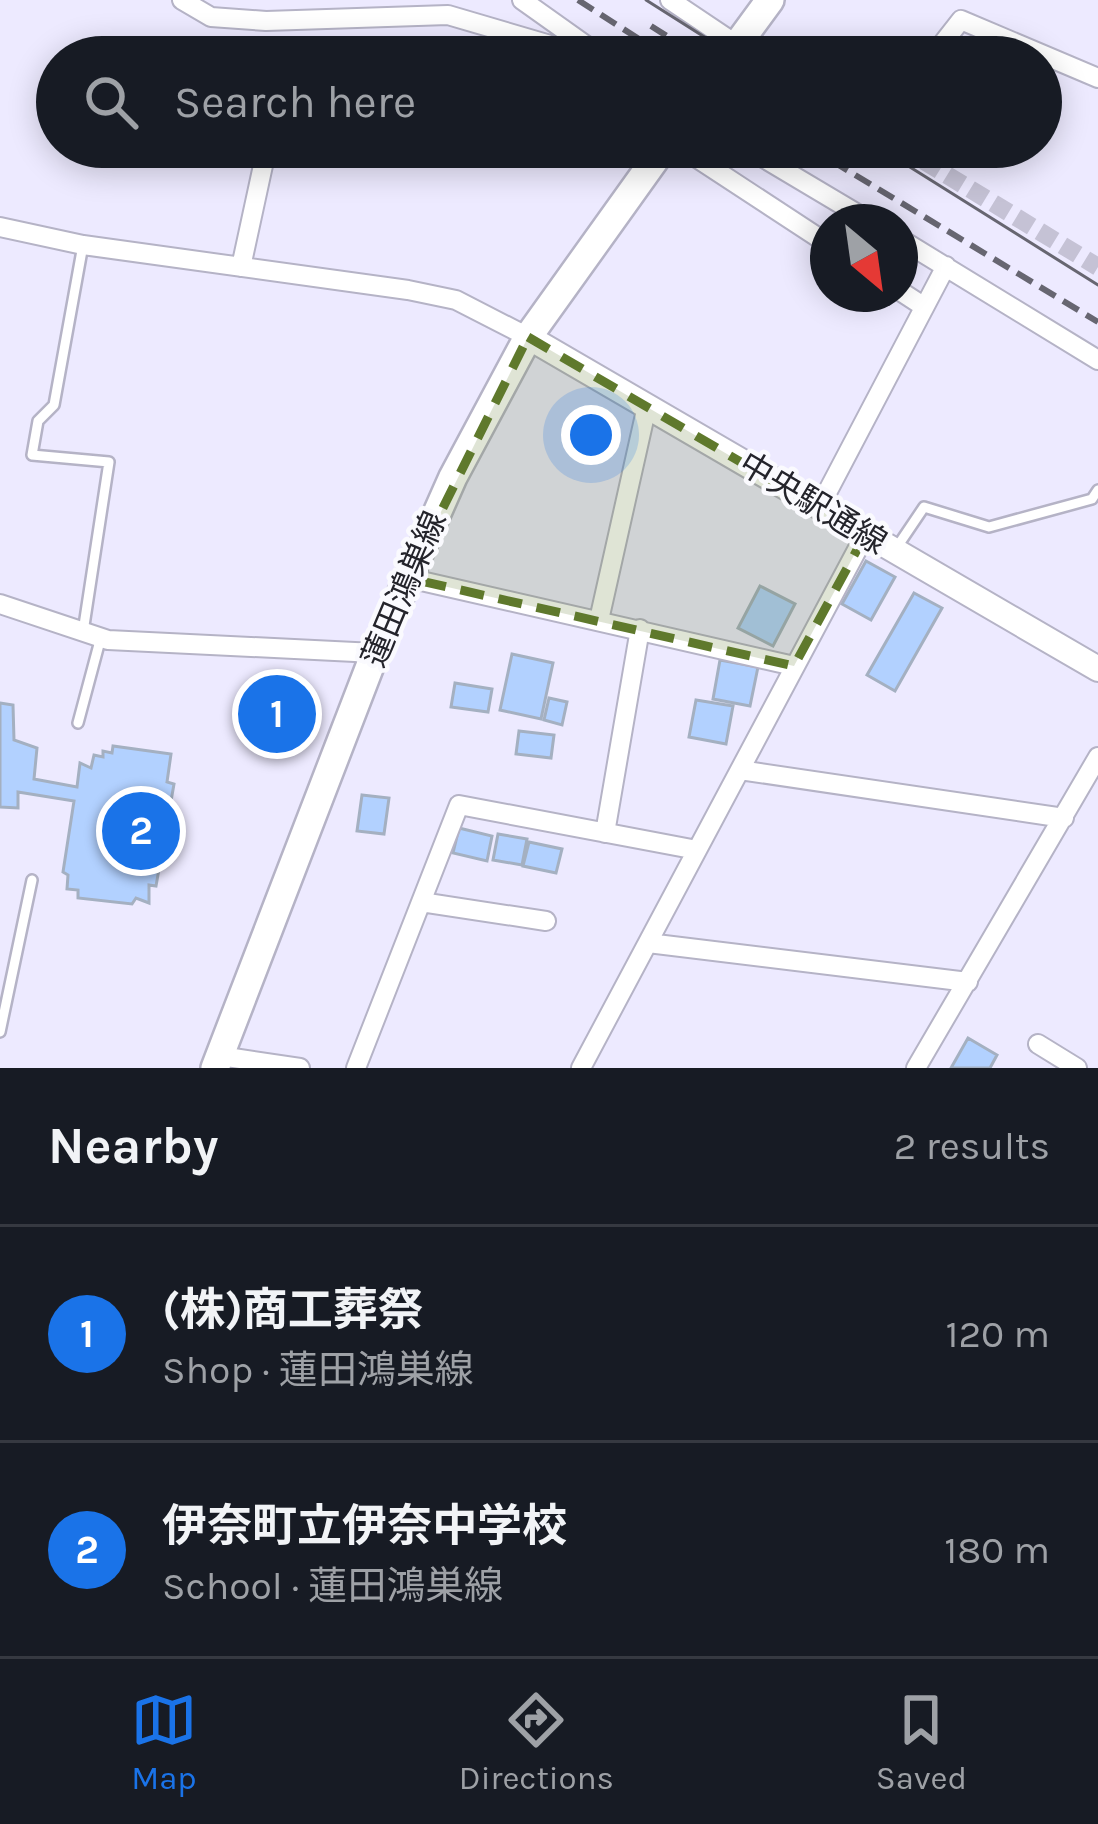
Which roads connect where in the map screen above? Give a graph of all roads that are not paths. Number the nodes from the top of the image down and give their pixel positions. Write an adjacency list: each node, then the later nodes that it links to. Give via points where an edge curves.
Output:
1 (182, 0): 5 (street, via 212,17 448,15)
2 (522, 0): 6 (street)
3 (670, 0): 7 (street)
4 (770, 0): 8 (main road)
5 (519, 36)
6 (573, 36)
7 (724, 36)
8 (744, 36)
9 (948, 36): 10 (street, via 961,20)
10 (999, 36)
11 (1062, 63): 12 (street)
12 (1098, 78)
13 (262, 168): 23 (street)
14 (649, 168): 26 (main road, 蓮田鴻巣線)
15 (712, 168): 19 (street)
16 (780, 168): 17 (street)
17 (841, 204)
18 (0, 226): 20 (street)
19 (810, 232)
20 (83, 244): 23 (street); 37 (lane, via 54,405 38,422 32,455 109,462)
21 (918, 250): 22 (street)
22 (946, 266): 25 (street); 27 (street)
23 (241, 267): 26 (street, via 456,300)
24 (918, 303): 25 (street)
25 (923, 306): 30 (street)
26 (527, 337): 28 (street, 中央駅通線); 33 (main road, 蓮田鴻巣線)
27 (1098, 360)
28 (647, 406): 30 (street, 中央駅通線); 35 (street)
29 (1098, 490): 32 (lane, via 1092,499 989,527 924,507)
30 (820, 506): 31 (street, 中央駅通線)
31 (865, 535): 32 (street, 中央駅通線); 39 (street)
32 (895, 552): 40 (street, 中央駅通線)
33 (408, 578): 35 (street); 38 (main road, 蓮田鴻巣線)
34 (0, 604): 37 (street)
35 (599, 620): 36 (street)
36 (640, 629): 39 (street); 45 (street)
37 (92, 634): 38 (street); 41 (lane)
38 (375, 653): 54 (main road, 蓮田鴻巣線)
39 (794, 666): 43 (street)
40 (1098, 669)
41 (79, 723)
42 (1098, 757): 44 (street)
43 (740, 770): 44 (street); 46 (street)
44 (1064, 818): 51 (street)
45 (605, 833): 46 (street); 48 (street, via 459,806)
46 (697, 850): 50 (street)
47 (32, 880): 52 (lane)
48 (421, 902): 49 (street); 56 (street)
49 (546, 921)
50 (648, 943): 51 (street); 57 (street)
51 (968, 982): 58 (street)
52 (0, 1031)
53 (1038, 1044): 59 (street)
54 (218, 1062): 55 (street)
55 (300, 1068)
56 (356, 1068)
57 (581, 1068)
58 (916, 1068)
59 (1077, 1068)

